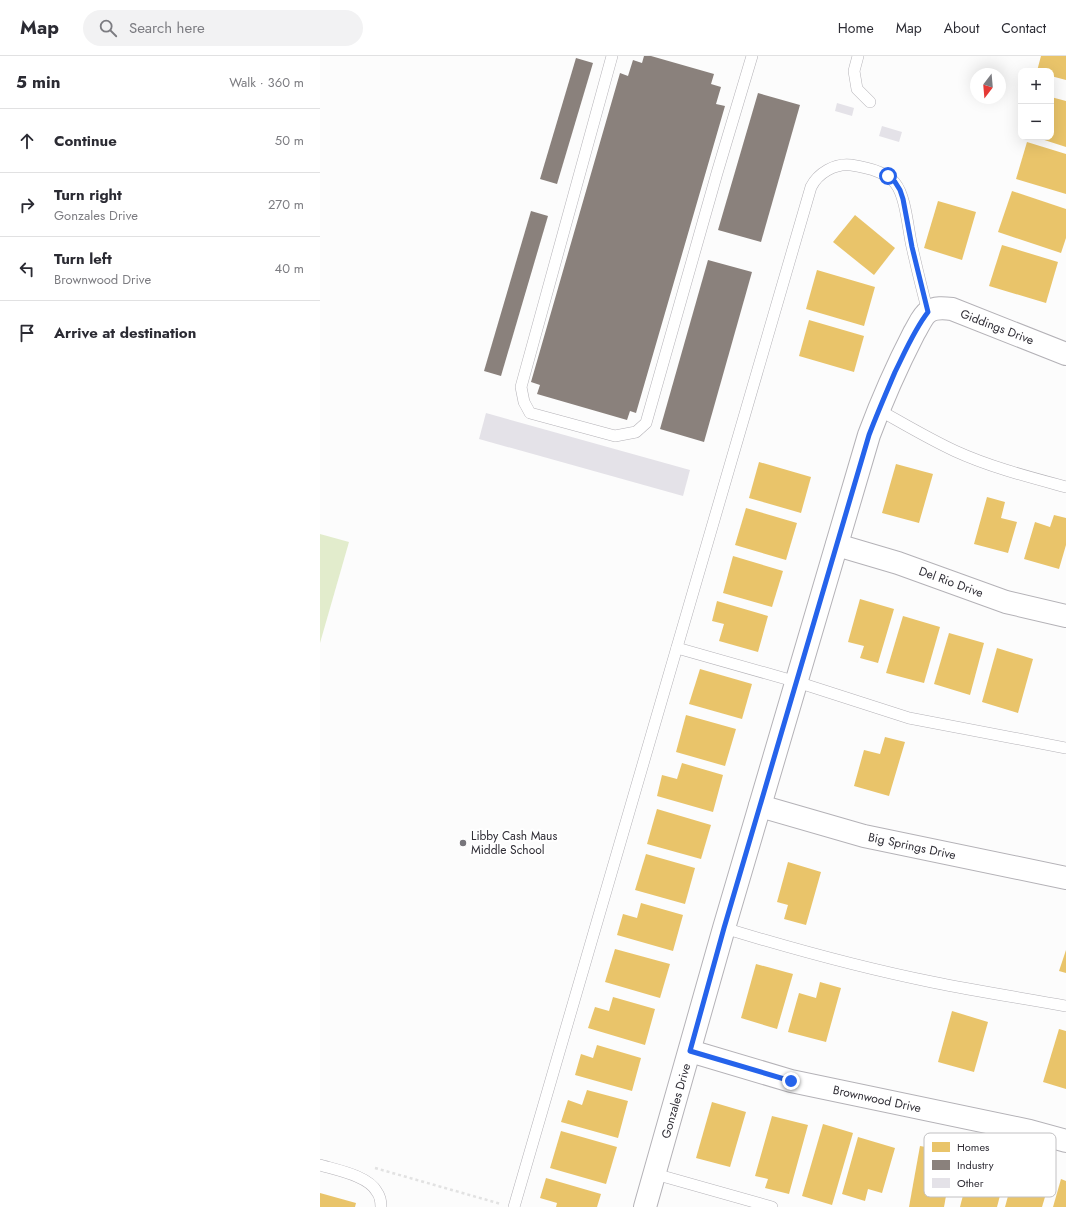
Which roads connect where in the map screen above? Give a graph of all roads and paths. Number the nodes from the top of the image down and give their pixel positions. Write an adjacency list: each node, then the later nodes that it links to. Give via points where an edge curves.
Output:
1 (612, 56): 2 (lane, via 520,387 530,413 615,436 636,432 646,423)
2 (752, 56)
3 (858, 56): 4 (lane, via 854,71 857,89)
4 (870, 102)
5 (928, 312): 6 (street, Giddings Drive, via 941,308 952,309); 7 (street, Gonzales Drive, via 904,352); 11 (lane, via 903,199 895,182 878,172 846,164 833,167 818,176 810,187)
6 (1066, 354)
7 (879, 410): 8 (lane, via 956,452); 9 (street, Gonzales Drive, via 869,435)
8 (1066, 487)
9 (837, 545): 10 (street, Del Rio Drive, via 898,563 1006,602); 12 (street, Gonzales Drive)
10 (1066, 616)
11 (677, 648): 12 (lane); 27 (lane)
12 (797, 682): 13 (lane, via 909,718); 14 (street, Gonzales Drive)
13 (1066, 748)
14 (760, 806): 15 (street, Big Springs Drive, via 864,836); 16 (street, Gonzales Drive)
15 (1066, 878)
16 (724, 928): 17 (lane, via 866,967 932,982); 18 (street, Gonzales Drive)
17 (1066, 1006)
18 (690, 1051): 19 (street, Brownwood Drive, via 791,1081); 24 (street, Gonzales Drive)
19 (1038, 1133)
20 (1056, 1138): 21 (street, Brownwood Drive)
21 (1066, 1140)
22 (320, 1165): 26 (lane, via 369,1182 377,1190)
23 (373, 1167): 25 (path)
24 (655, 1174): 28 (street, Gonzales Drive); 29 (lane)
25 (503, 1205)
26 (381, 1207)
27 (514, 1207)
28 (645, 1207)
29 (772, 1207)

